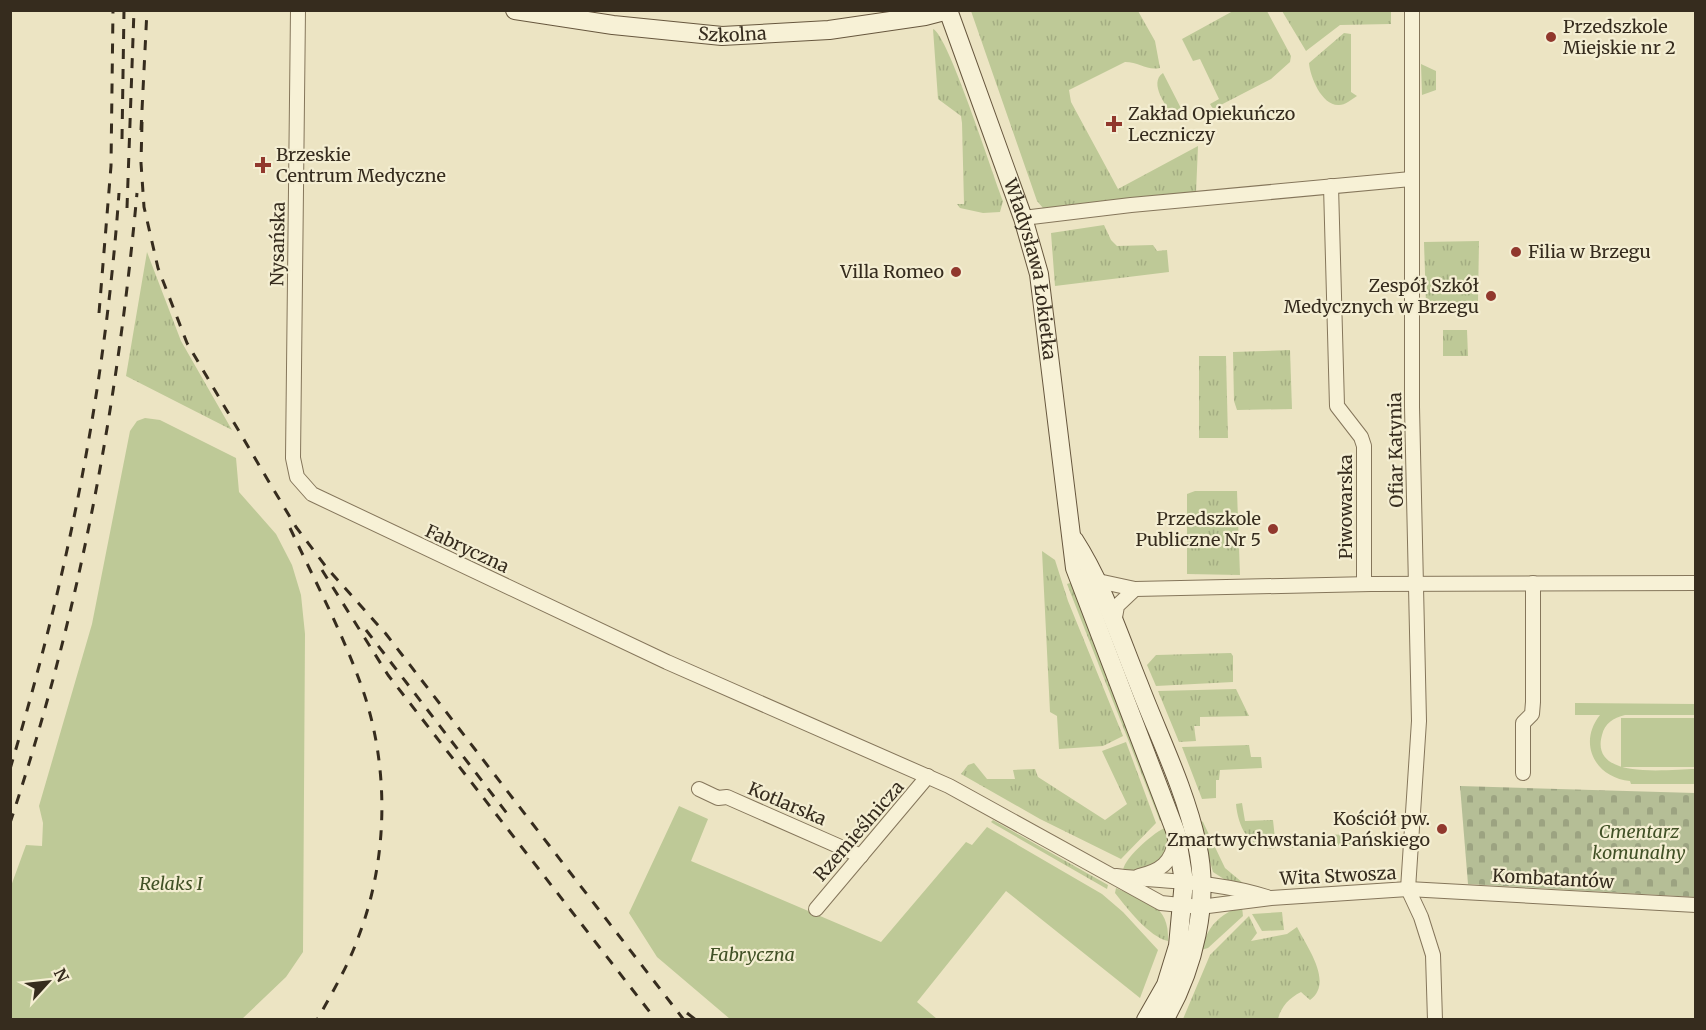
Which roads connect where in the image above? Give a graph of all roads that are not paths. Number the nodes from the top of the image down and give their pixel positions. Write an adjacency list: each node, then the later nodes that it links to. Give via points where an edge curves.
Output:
1 (298, 10): 8 (street, Nysańska, via 293,441)
2 (515, 10): 3 (main road, Szkolna, via 613,25 731,36 844,29)
3 (948, 10): 7 (main road, Władysława Łokietka)
4 (1412, 10): 5 (street, Ofiar Katynia)
5 (1411, 179): 6 (street); 14 (street, Ofiar Katynia)
6 (1331, 186): 7 (street); 13 (street, Piwowarska, via 1337,406 1364,446)
7 (1023, 218): 9 (main road, Władysława Łokietka, via 1043,293 1062,475)
8 (297, 477): 18 (street, Fabryczna, via 312,494 441,557 824,733)
9 (1074, 539): 10 (main road, Władysława Łokietka); 20 (main road, Władysława Łokietka, via 1080,584)
10 (1098, 581): 15 (street); 16 (main road, Władysława Łokietka)
11 (1533, 583): 12 (street); 14 (street); 17 (street, via 1533,702 1532,714 1523,723)
12 (1695, 583)
13 (1364, 584): 14 (street); 15 (street)
14 (1417, 584): 25 (street, Ofiar Katynia, via 1419,721)
15 (1135, 589): 16 (street, via 1117,606)
16 (1114, 622): 24 (main road, Władysława Łokietka, via 1190,817 1198,845)
17 (1523, 773)
18 (928, 776): 21 (street, Rzemieślnicza); 22 (street, Fabryczna)
19 (699, 789): 21 (street, Kotlarska, via 718,798 728,797)
20 (1176, 833): 23 (street, Fabryczna, via 1166,864 1154,873); 24 (main road, Władysława Łokietka)
21 (861, 856): 29 (street, Rzemieślnicza)
22 (1116, 876): 23 (street, Fabryczna); 28 (street, Fabryczna, via 1161,903)
23 (1132, 878): 24 (street, Fabryczna)
24 (1193, 882): 26 (street, Wita Stwosza); 28 (main road, Władysława Łokietka)
25 (1408, 889): 26 (street, Wita Stwosza); 27 (street, Kombatantów); 32 (street, via 1433,955)
26 (1271, 898): 28 (street, Wita Stwosza)
27 (1695, 905)
28 (1192, 907): 30 (main road, via 1166,985); 31 (main road, via 1193,950)
29 (816, 909)
30 (1146, 1020)
31 (1164, 1020)
32 (1435, 1020)

